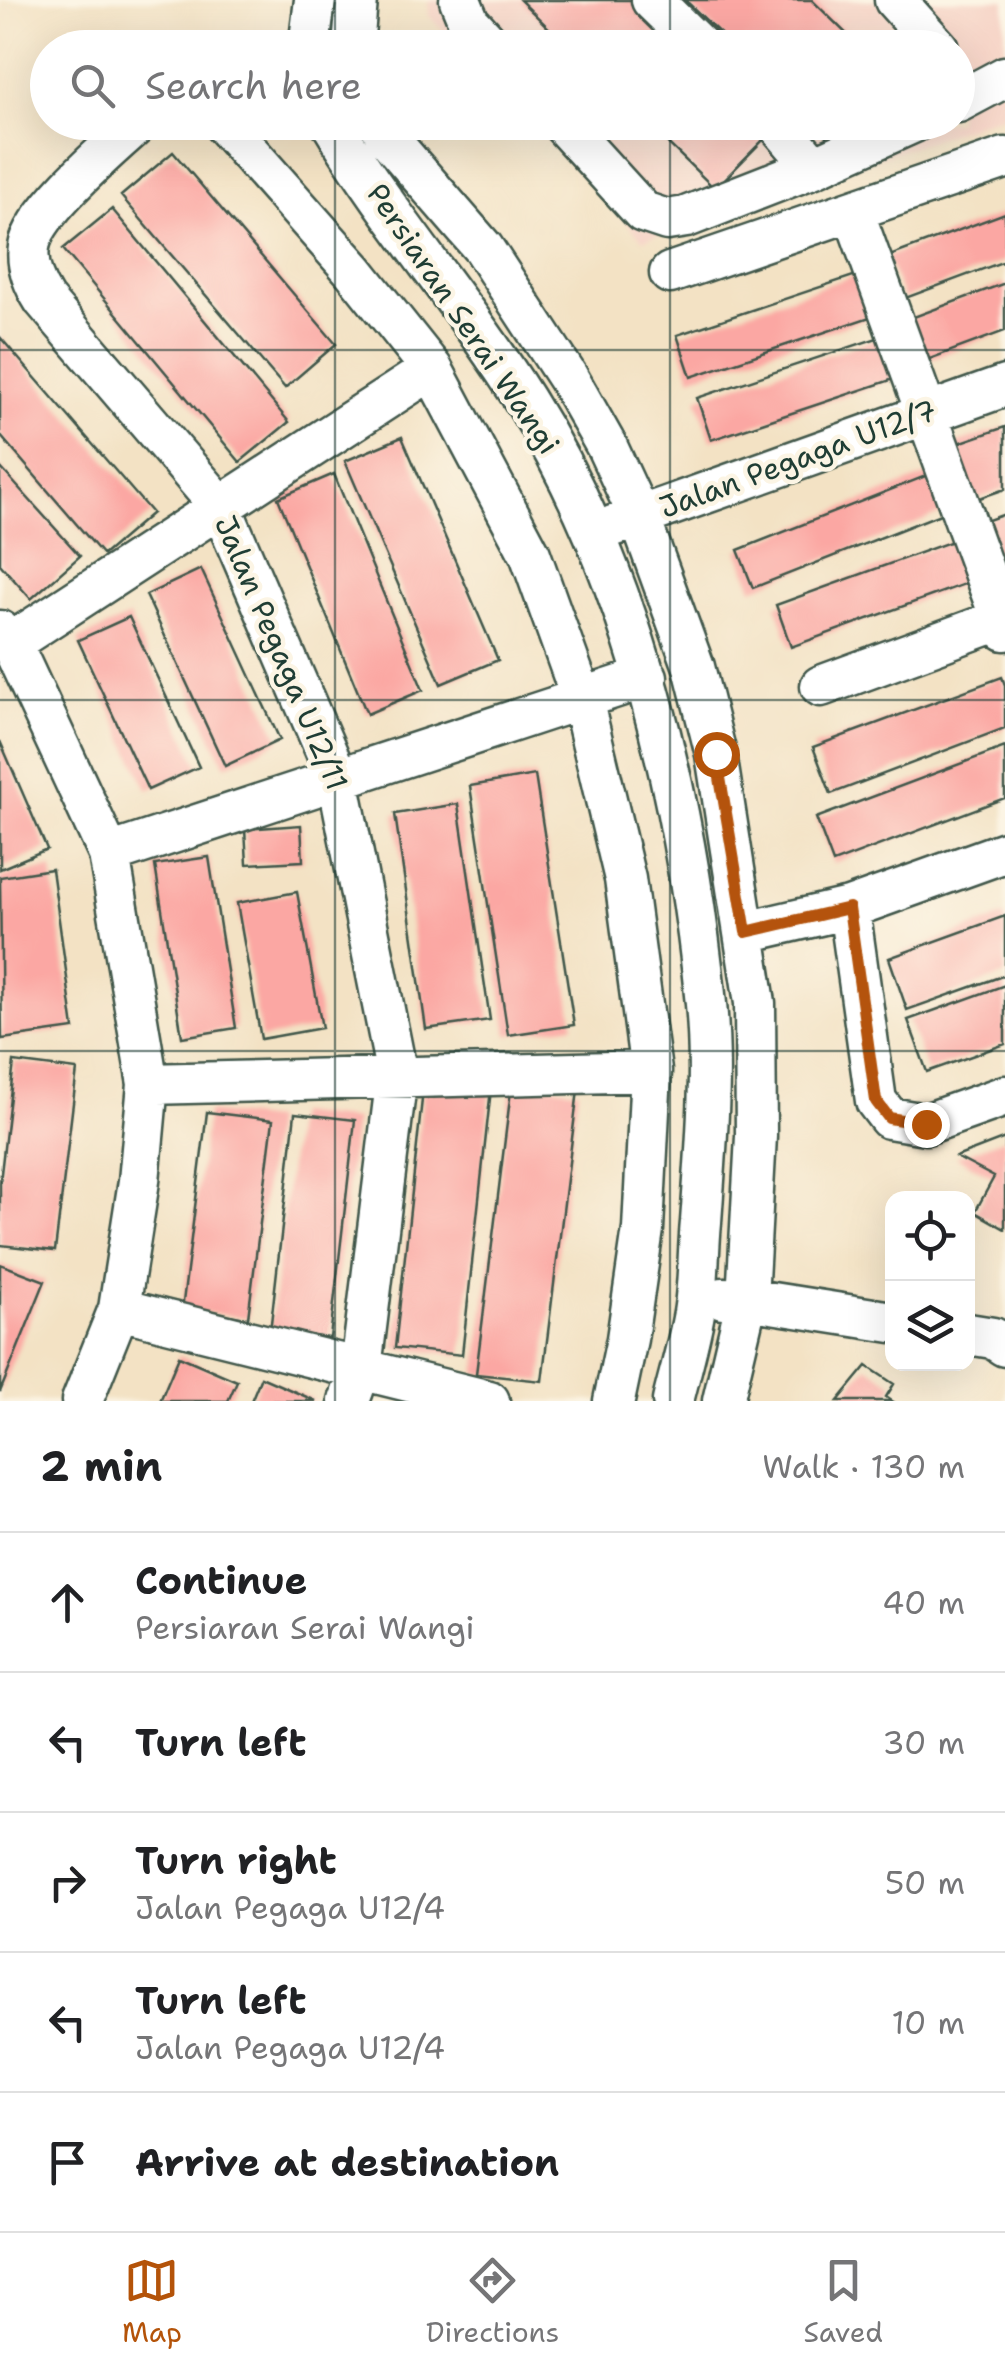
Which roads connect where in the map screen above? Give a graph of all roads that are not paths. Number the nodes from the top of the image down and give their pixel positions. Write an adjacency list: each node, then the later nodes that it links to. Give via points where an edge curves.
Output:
1 (315, 0): 6 (street)
2 (357, 0): 7 (street)
3 (460, 0): 8 (street)
4 (652, 0): 9 (street)
5 (894, 0): 10 (street)
6 (311, 30)
7 (354, 30)
8 (476, 30)
9 (683, 30)
10 (922, 30)
11 (975, 62): 12 (street)
12 (1005, 75): 13 (street)
13 (975, 92)
14 (118, 140): 28 (street, Jalan Pegaga U12/11, via 34,230 28,250 35,286)
15 (238, 140): 25 (street)
16 (342, 140): 30 (street, Persiaran Serai Wangi, via 526,402)
17 (390, 140): 29 (street, Persiaran Serai Wangi, via 494,264 568,378)
18 (577, 140): 22 (street, via 642,212 667,220)
19 (791, 140): 22 (street)
20 (874, 140): 22 (street)
21 (1005, 158): 23 (street)
22 (814, 167)
23 (853, 210): 24 (street); 27 (street)
24 (670, 273)
25 (432, 370): 28 (street); 35 (street, via 530,554)
26 (1005, 386): 27 (street, Jalan Pegaga U12/7)
27 (926, 414): 29 (street, Jalan Pegaga U12/7); 31 (street)
28 (221, 506): 32 (street); 36 (street, Jalan Pegaga U12/11)
29 (639, 516): 30 (street, Jalan Pegaga U12/7); 40 (street, Persiaran Serai Wangi, via 694,667)
30 (592, 534): 33 (street, Persiaran Serai Wangi)
31 (1004, 623): 34 (street)
32 (6, 637): 38 (street)
33 (647, 677): 35 (street); 45 (street, Persiaran Serai Wangi, via 674,798 706,1006 707,1135)
34 (821, 686)
35 (582, 699): 36 (street); 41 (street, via 625,879)
36 (338, 779): 38 (street); 42 (street, Jalan Pegaga U12/11)
37 (1005, 852): 39 (street)
38 (109, 854): 43 (street)
39 (849, 908): 40 (street); 44 (street, via 876,1101 889,1118 926,1124)
40 (746, 932): 46 (street, Persiaran Serai Wangi, via 755,1003 756,1136)
41 (651, 1071): 42 (street); 54 (street, via 643,1229)
42 (397, 1075): 43 (street); 51 (street, Jalan Pegaga U12/11)
43 (148, 1084): 47 (street)
44 (1005, 1096)
45 (695, 1298): 46 (street); 55 (street, Persiaran Serai Wangi)
46 (747, 1299): 48 (street); 56 (street, Persiaran Serai Wangi)
47 (119, 1310): 51 (street); 52 (street)
48 (885, 1321)
49 (975, 1335): 50 (street)
50 (1005, 1346)
51 (355, 1385): 53 (street)
52 (82, 1401)
53 (488, 1401)
54 (614, 1401)
55 (673, 1401)
56 (723, 1401)

